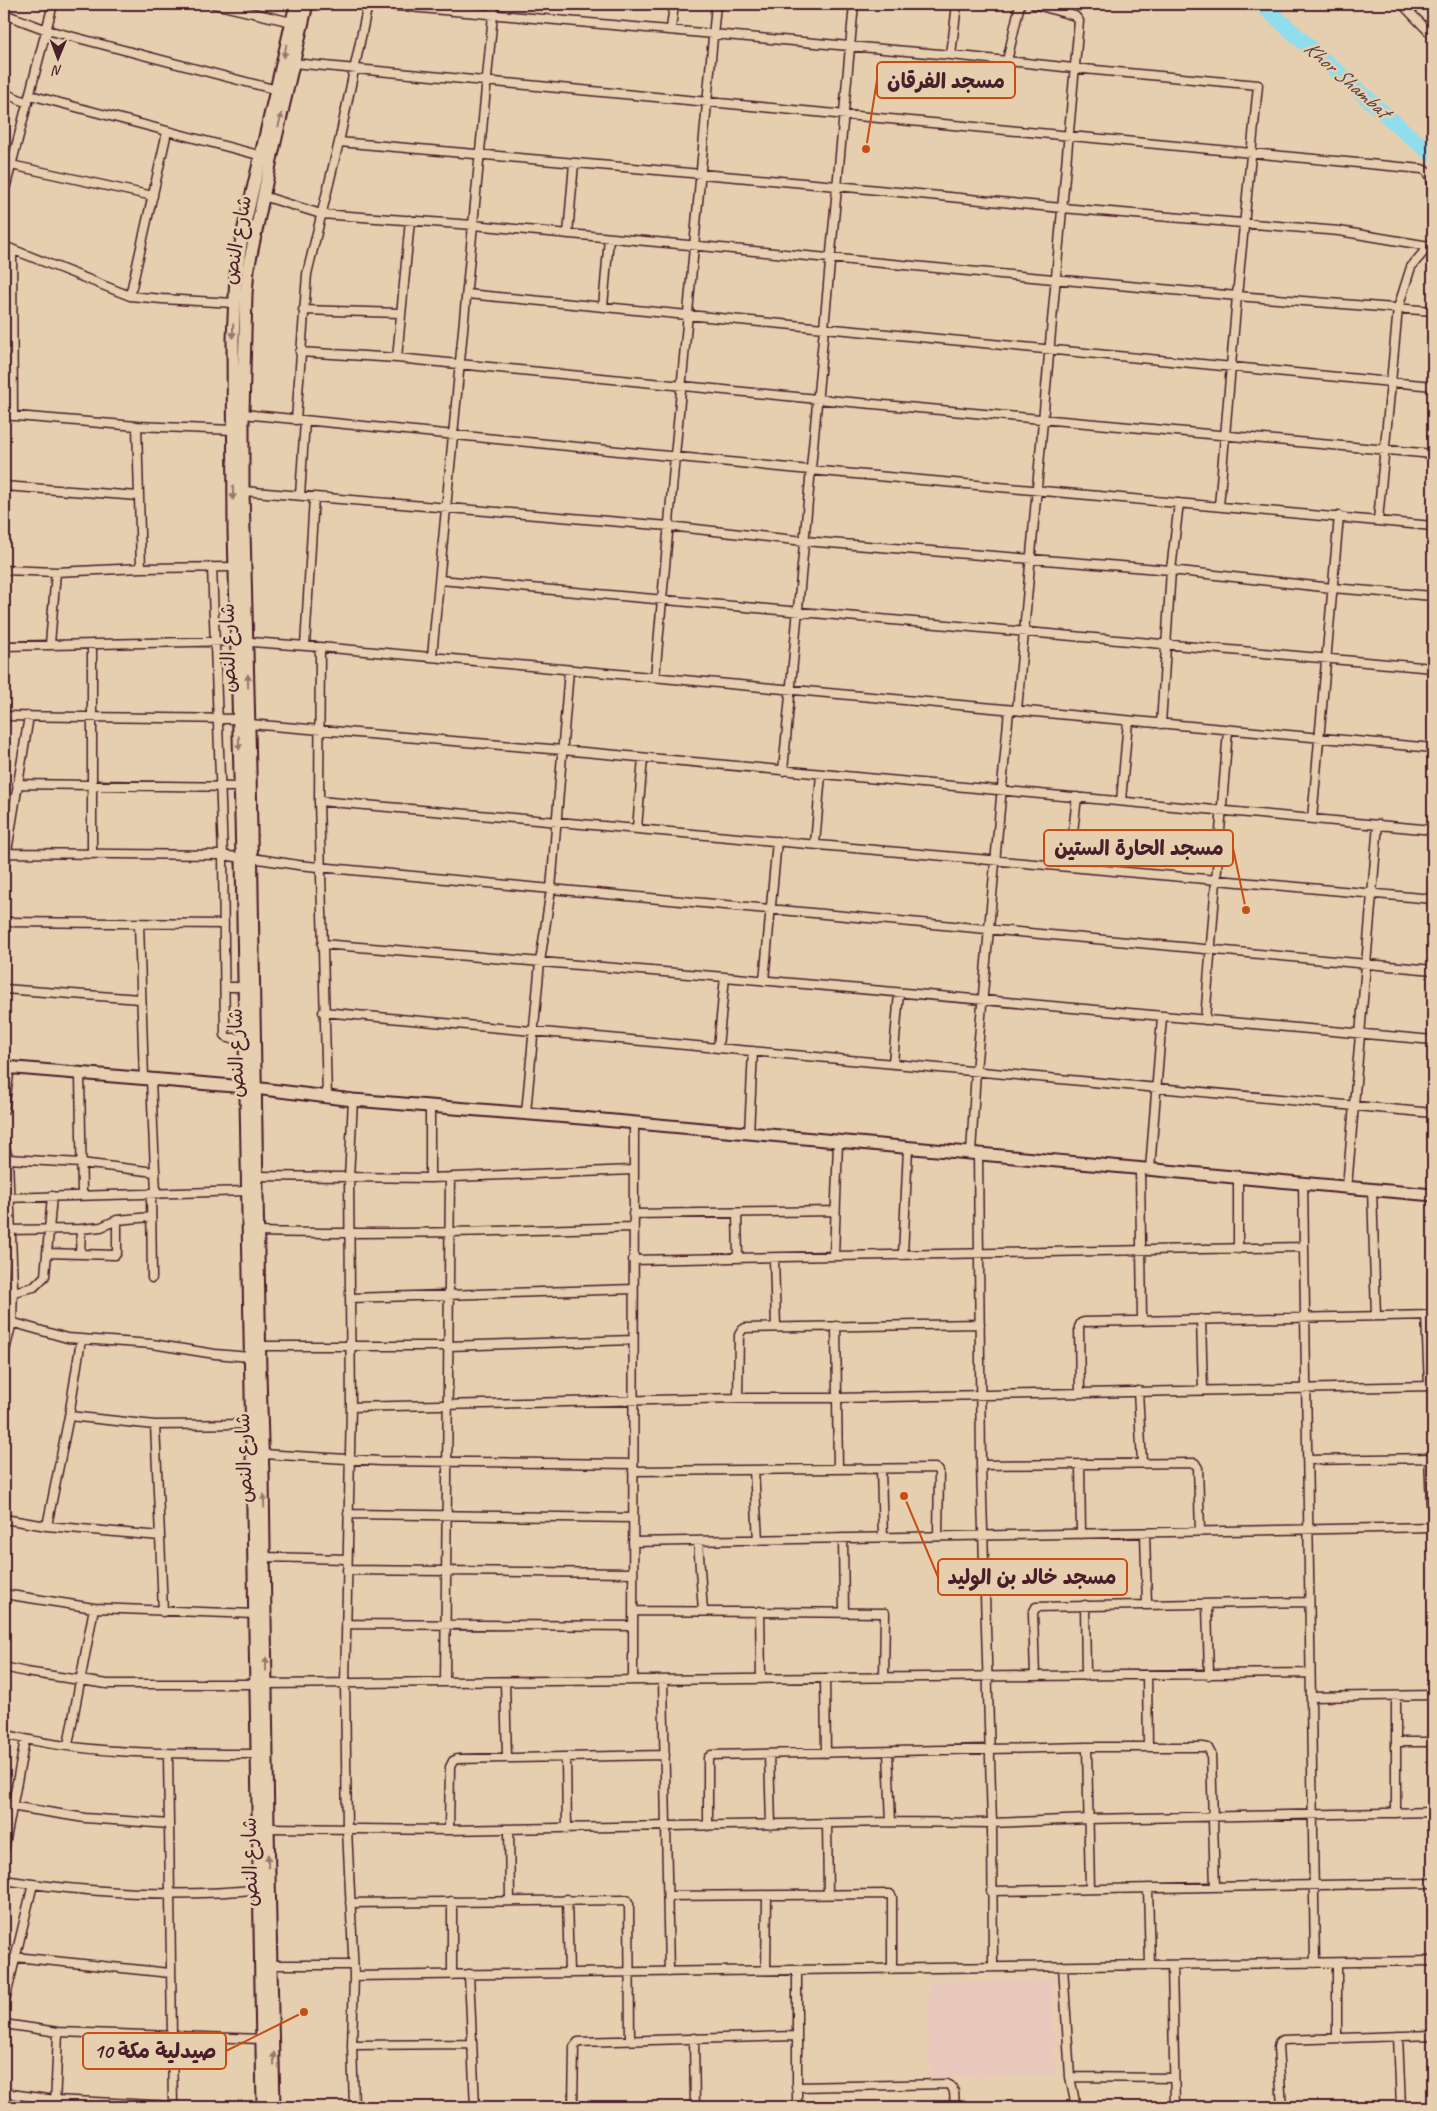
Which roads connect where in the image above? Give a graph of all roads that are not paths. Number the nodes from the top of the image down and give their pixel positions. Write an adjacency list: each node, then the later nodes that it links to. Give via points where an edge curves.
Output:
1 (53, 4): 19 (street)
2 (214, 4): 17 (street)
3 (296, 4): 17 (main road, شارع النص)
4 (307, 4): 25 (main road, شارع النص)
5 (368, 4): 27 (street)
6 (375, 4): 15 (street)
7 (494, 4): 15 (street)
8 (674, 4): 18 (street)
9 (716, 4): 20 (street)
10 (854, 4): 22 (street)
11 (957, 4): 23 (street)
12 (1020, 4): 24 (street)
13 (1034, 4): 26 (street, via 1078,19)
14 (1402, 4): 21 (street)
15 (493, 13): 18 (street); 28 (street)
16 (4, 14): 19 (street)
17 (292, 22): 29 (main road, شارع النص, one-way to 29)
18 (671, 29): 20 (street)
19 (47, 30): 29 (street); 31 (street)
20 (714, 33): 22 (street); 32 (street)
21 (1433, 36)
22 (851, 46): 23 (street); 33 (street)
23 (951, 54): 24 (street)
24 (1007, 61): 26 (street)
25 (293, 63): 27 (street); 46 (main road, شارع النص, one-way to 25)
26 (1073, 68): 35 (street); 38 (street, via 1258,85)
27 (354, 70): 28 (street); 36 (street)
28 (486, 82): 32 (street); 37 (street)
29 (277, 90): 39 (main road, شارع النص)
30 (4, 94): 31 (street)
31 (29, 99): 34 (street); 41 (street)
32 (707, 103): 33 (street); 42 (street)
33 (843, 116): 35 (street); 43 (street)
34 (167, 132): 39 (street); 45 (street)
35 (1067, 137): 38 (street); 47 (street)
36 (339, 142): 37 (street); 49 (street)
37 (480, 154): 40 (street); 52 (street)
38 (1250, 154): 48 (street, via 1427,170 1431,176); 51 (street)
39 (262, 156): 64 (main road, شارع النص, via 243,232)
40 (574, 163): 42 (street); 53 (street)
41 (8, 167): 44 (street); 45 (street)
42 (701, 175): 43 (street); 57 (street)
43 (837, 186): 47 (street); 59 (street)
44 (4, 193)
45 (152, 196): 62 (street)
46 (263, 196): 49 (street); 81 (main road, شارع النص, via 248,269)
47 (1062, 208): 51 (street); 60 (street)
48 (1433, 208)
49 (321, 214): 50 (street); 67 (street, via 307,274)
50 (410, 220): 52 (street); 69 (street)
51 (1244, 222): 55 (street); 63 (street)
52 (473, 225): 53 (street); 61 (street)
53 (568, 234): 54 (street)
54 (609, 238): 57 (street); 65 (street)
55 (1431, 244): 66 (street, via 1408,274)
56 (4, 246): 58 (street)
57 (694, 246): 59 (street); 70 (street)
58 (12, 249): 62 (street); 83 (street)
59 (830, 258): 60 (street); 71 (street)
60 (1055, 278): 63 (street); 72 (street)
61 (467, 294): 65 (street); 75 (street)
62 (130, 296): 64 (street)
63 (1237, 296): 66 (street); 76 (street)
64 (234, 303): 88 (main road, شارع النص, one-way to 88)
65 (604, 307): 70 (street)
66 (1398, 308): 68 (street); 77 (street)
67 (303, 310): 69 (street); 73 (street)
68 (1433, 311)
69 (400, 313): 74 (street)
70 (688, 315): 71 (street); 78 (street)
71 (823, 328): 72 (street); 80 (street)
72 (1050, 349): 76 (street); 84 (street)
73 (300, 352): 74 (street); 85 (street)
74 (397, 358): 75 (street)
75 (460, 364): 78 (street); 89 (street)
76 (1230, 367): 77 (street); 90 (street)
77 (1390, 383): 79 (street); 91 (street)
78 (682, 386): 80 (street); 93 (street)
79 (1433, 386)
80 (818, 399): 84 (street); 94 (street)
81 (243, 414): 85 (street); 97 (main road, شارع النص)
82 (4, 415): 83 (street)
83 (13, 416): 87 (street)
84 (1042, 418): 90 (street); 96 (street)
85 (296, 420): 86 (street)
86 (305, 421): 89 (street); 98 (street)
87 (137, 426): 88 (street); 99 (street)
88 (233, 430): 111 (main road, شارع النص, one-way to 111)
89 (453, 435): 93 (street); 103 (street)
90 (1224, 436): 91 (street); 102 (street)
91 (1384, 449): 92 (street); 105 (street)
92 (1433, 454)
93 (675, 456): 94 (street); 106 (street)
94 (810, 470): 96 (street); 108 (street)
95 (4, 486): 99 (street)
96 (1036, 490): 101 (street); 109 (street)
97 (243, 491): 98 (street); 122 (main road, شارع النص)
98 (300, 495): 100 (street)
99 (138, 496): 112 (street)
100 (314, 497): 103 (street); 128 (street)
101 (1179, 502): 102 (street); 114 (street)
102 (1219, 506): 104 (street)
103 (446, 508): 106 (street); 116 (street)
104 (1339, 516): 105 (street); 117 (street)
105 (1378, 520): 107 (street)
106 (669, 526): 108 (street); 119 (street)
107 (1433, 526)
108 (804, 541): 109 (street); 120 (street)
109 (1030, 560): 114 (street); 121 (street)
110 (212, 567): 111 (street); 112 (street); 123 (street)
111 (234, 567): 122 (main road, شارع النص)
112 (141, 568): 115 (street)
113 (4, 570): 115 (street)
114 (1171, 570): 117 (street); 126 (street)
115 (56, 572): 124 (street)
116 (440, 580): 119 (street); 130 (street)
117 (1332, 588): 118 (street); 131 (street)
118 (1433, 596)
119 (662, 600): 120 (street); 134 (street)
120 (797, 612): 121 (street); 135 (street)
121 (1024, 632): 126 (street); 136 (street)
122 (242, 641): 123 (street); 128 (street); 141 (main road, شارع النص)
123 (215, 642): 125 (street); 140 (street)
124 (50, 644): 125 (street); 127 (street)
125 (92, 644): 139 (street)
126 (1166, 645): 131 (street); 143 (street)
127 (4, 646)
128 (305, 646): 129 (street)
129 (320, 647): 130 (street); 145 (street)
130 (432, 656): 133 (street)
131 (1325, 659): 132 (street); 146 (street)
132 (1433, 668)
133 (570, 670): 134 (street); 148 (street)
134 (655, 677): 135 (street)
135 (790, 690): 136 (street); 150 (street)
136 (1013, 710): 142 (street); 156 (street)
137 (4, 716): 138 (street)
138 (29, 716): 139 (street); 152 (street)
139 (92, 716): 140 (street); 153 (street)
140 (217, 718): 141 (street); 154 (street)
141 (244, 721): 145 (street); 155 (main road, شارع النص, one-way to 155); 171 (main road, شارع النص)
142 (1128, 721): 143 (street); 159 (street)
143 (1162, 724): 144 (street)
144 (1228, 730): 146 (street); 160 (street)
145 (318, 731): 148 (street); 158 (street)
146 (1318, 738): 147 (street); 161 (street)
147 (1433, 748)
148 (562, 750): 149 (street); 162 (street)
149 (643, 758): 150 (street); 164 (street)
150 (783, 770): 151 (street)
151 (821, 774): 156 (street); 167 (street)
152 (17, 784): 153 (street); 168 (street)
153 (92, 785): 154 (street); 169 (street)
154 (220, 786): 155 (street); 170 (street)
155 (240, 787): 171 (main road, شارع النص)
156 (1002, 790): 157 (street); 172 (street)
157 (1077, 797): 159 (street); 173 (street)
158 (319, 801): 162 (street); 174 (street)
159 (1121, 801): 160 (street)
160 (1222, 811): 161 (street); 176 (street)
161 (1312, 819): 163 (street)
162 (557, 821): 164 (street); 177 (street)
163 (1378, 824): 165 (street); 178 (street)
164 (637, 828): 166 (street)
165 (1433, 830)
166 (777, 841): 167 (street); 180 (street)
167 (815, 844): 172 (street)
168 (5, 853): 169 (street); 175 (street)
169 (92, 854): 170 (street)
170 (223, 855): 171 (street); 183 (street)
171 (247, 858): 174 (street); 193 (main road, شارع النص); 212 (main road, شارع النص)
172 (995, 860): 173 (street); 184 (street)
173 (1069, 866): 176 (street)
174 (320, 867): 177 (street); 185 (street)
175 (4, 870)
176 (1216, 880): 178 (street); 186 (street)
177 (551, 889): 180 (street); 187 (street)
178 (1372, 894): 179 (street); 188 (street)
179 (1433, 899)
180 (770, 909): 184 (street); 191 (street)
181 (4, 922): 182 (street)
182 (139, 923): 183 (street); 196 (street)
183 (224, 924): 192 (street)
184 (989, 929): 186 (street); 197 (street)
185 (322, 944): 187 (street); 198 (street)
186 (1211, 950): 188 (street); 200 (street)
187 (540, 962): 190 (street); 201 (street)
188 (1366, 964): 189 (street); 202 (street)
189 (1433, 970)
190 (725, 977): 191 (street); 205 (street)
191 (764, 981): 195 (street)
192 (225, 987): 193 (street); 203 (street, via 225,1035 228,1038)
193 (243, 988): 203 (main road, شارع النص)
194 (4, 989): 196 (street)
195 (899, 993): 197 (street); 207 (street)
196 (140, 998): 211 (street)
197 (982, 1000): 199 (street); 209 (street)
198 (323, 1012): 201 (street); 214 (street)
199 (1162, 1017): 200 (street); 213 (street)
200 (1205, 1020): 202 (street)
201 (534, 1031): 205 (street); 219 (street)
202 (1360, 1034): 204 (street); 216 (street)
203 (245, 1038): 212 (main road, شارع النص)
204 (1433, 1040)
205 (718, 1047): 206 (street)
206 (753, 1051): 207 (street); 222 (street)
207 (893, 1063): 209 (street)
208 (7, 1068): 210 (main road); 218 (street)
209 (976, 1071): 213 (street); 226 (street)
210 (80, 1075): 211 (main road); 228 (street)
211 (147, 1080): 212 (main road); 231 (street)
212 (251, 1087): 214 (main road); 232 (main road, شارع النص); 240 (main road, شارع النص)
213 (1156, 1087): 216 (street); 229 (street)
214 (326, 1097): 215 (main road)
215 (352, 1100): 217 (main road); 235 (street)
216 (1354, 1105): 220 (street); 238 (street)
217 (430, 1106): 219 (main road); 236 (street)
218 (4, 1108)
219 (526, 1113): 221 (main road)
220 (1433, 1113)
221 (634, 1122): 222 (main road); 230 (street)
222 (749, 1134): 224 (main road)
223 (4, 1142): 227 (street)
224 (838, 1142): 225 (main road); 246 (street)
225 (908, 1148): 226 (main road); 264 (street)
226 (974, 1153): 229 (main road); 263 (street)
227 (8, 1159): 228 (street); 245 (street)
228 (81, 1163): 231 (street); 242 (street)
229 (1145, 1168): 233 (main road); 260 (street)
230 (633, 1170): 234 (street); 248 (street)
231 (155, 1172): 241 (street)
232 (257, 1176): 235 (street); 255 (main road, شارع النص)
233 (1238, 1176): 237 (main road); 259 (street)
234 (450, 1177): 236 (street); 256 (street)
235 (349, 1178): 236 (street); 257 (street)
236 (430, 1178)
237 (1302, 1182): 238 (main road); 258 (street)
238 (1347, 1187): 239 (main road)
239 (1372, 1189): 243 (main road); 275 (street)
240 (247, 1190): 241 (street); 287 (main road, شارع النص)
241 (154, 1193): 242 (street); 249 (street)
242 (82, 1195): 244 (street)
243 (1433, 1195)
244 (52, 1196): 245 (street); 254 (street)
245 (6, 1198): 253 (street)
246 (835, 1211): 247 (street); 265 (street)
247 (737, 1212): 248 (street); 266 (street)
248 (633, 1214): 251 (street)
249 (151, 1217): 250 (street); 269 (street)
250 (117, 1220): 252 (street, via 101,1227); 262 (street, via 116,1254)
251 (633, 1227): 256 (street); 268 (street)
252 (81, 1229): 254 (street); 262 (street)
253 (7, 1230): 254 (street); 271 (street)
254 (50, 1230): 261 (street)
255 (258, 1232): 257 (street); 287 (main road, شارع النص)
256 (450, 1233): 257 (street); 272 (street)
257 (349, 1234): 273 (street)
258 (1304, 1247): 259 (street); 276 (street)
259 (1238, 1248): 260 (street)
260 (1140, 1250): 263 (street); 277 (street)
261 (48, 1253): 262 (street); 271 (street, via 47,1270 41,1281 34,1287)
262 (80, 1254)
263 (979, 1254): 264 (street); 280 (street)
264 (903, 1255): 265 (street)
265 (834, 1256): 267 (street)
266 (738, 1258): 267 (street); 268 (street)
267 (774, 1258): 282 (street)
268 (634, 1260): 270 (street)
269 (152, 1278)
270 (633, 1289): 272 (street); 284 (street)
271 (13, 1292): 279 (street)
272 (450, 1294): 273 (street); 286 (street)
273 (351, 1298): 285 (street)
274 (1430, 1315): 275 (street); 289 (street)
275 (1376, 1316): 276 (street)
276 (1305, 1318): 278 (street); 290 (street)
277 (1142, 1320): 278 (street); 293 (street, via 1081,1323)
278 (1201, 1320): 291 (street)
279 (8, 1321): 283 (street, via 48,1334); 288 (street)
280 (980, 1324): 281 (street); 294 (street)
281 (836, 1326): 282 (street); 296 (street)
282 (776, 1327): 295 (street, via 745,1328 739,1332)
283 (81, 1340): 287 (street, via 152,1344 215,1354); 300 (street)
284 (633, 1340): 286 (street); 297 (street)
285 (350, 1346): 286 (street); 287 (street); 299 (street)
286 (449, 1346): 298 (street)
287 (253, 1350): 301 (main road, شارع النص); 303 (main road, شارع النص)
288 (4, 1354)
289 (1431, 1386): 290 (street)
290 (1306, 1388): 291 (street); 306 (street)
291 (1203, 1390): 292 (street)
292 (1138, 1391): 293 (street); 308 (street)
293 (1080, 1392): 294 (street)
294 (981, 1395): 296 (street); 310 (street)
295 (738, 1398): 296 (street); 297 (street)
296 (837, 1398): 314 (street)
297 (633, 1400): 298 (street); 311 (street)
298 (448, 1405): 299 (street); 307 (street)
299 (351, 1407): 305 (street)
300 (69, 1416): 302 (street); 320 (street)
301 (251, 1424): 302 (street); 315 (main road, شارع النص)
302 (155, 1425): 327 (street)
303 (263, 1454): 305 (street); 315 (main road, شارع النص)
304 (1431, 1458): 306 (street); 321 (street)
305 (350, 1460): 307 (street); 316 (street)
306 (1307, 1460): 322 (street)
307 (447, 1462): 311 (street); 317 (street)
308 (1142, 1463): 309 (street); 323 (street, via 1191,1462 1197,1466)
309 (1080, 1464): 310 (street); 325 (street)
310 (981, 1466): 326 (street)
311 (633, 1468): 313 (street); 318 (street)
312 (881, 1469): 314 (street); 328 (street, via 939,1469); 329 (street)
313 (754, 1470): 314 (street); 331 (street)
314 (838, 1470)
315 (258, 1477): 334 (main road, شارع النص, one-way to 315); 350 (main road, شارع النص)
316 (348, 1514): 317 (street); 335 (street)
317 (446, 1515): 318 (street); 337 (street)
318 (633, 1518): 333 (street)
319 (4, 1519): 320 (street)
320 (47, 1526): 327 (street)
321 (1433, 1527): 322 (street)
322 (1308, 1529): 323 (street); 340 (street)
323 (1200, 1532): 324 (street)
324 (1145, 1533): 325 (street); 342 (street)
325 (1081, 1534): 326 (street)
326 (984, 1535): 328 (street); 358 (street)
327 (160, 1536): 347 (street)
328 (938, 1536): 329 (street)
329 (883, 1537): 330 (street)
330 (843, 1538): 331 (street); 349 (street)
331 (758, 1540): 332 (street)
332 (698, 1541): 333 (street); 346 (street)
333 (633, 1542): 338 (street)
334 (264, 1557): 335 (street); 370 (main road, شارع النص, one-way to 334)
335 (347, 1559): 336 (street)
336 (347, 1570): 337 (street); 351 (street)
337 (446, 1572): 338 (street); 352 (street)
338 (633, 1573): 345 (street)
339 (4, 1594): 344 (street)
340 (1309, 1602): 343 (street); 355 (street)
341 (1085, 1605): 342 (street); 359 (street, via 1033,1609); 360 (street)
342 (1147, 1605): 343 (street)
343 (1207, 1605): 357 (street)
344 (94, 1608): 347 (street); 366 (street)
345 (633, 1611): 346 (street); 353 (street)
346 (703, 1611): 348 (street)
347 (163, 1612): 350 (street)
348 (760, 1612): 349 (street); 363 (street)
349 (844, 1612): 362 (street, via 886,1613)
350 (255, 1614): 370 (main road, شارع النص)
351 (346, 1624): 352 (street); 369 (street)
352 (445, 1625): 353 (street); 367 (street)
353 (633, 1626): 364 (street)
354 (4, 1667): 366 (street)
355 (1310, 1673): 357 (street); 373 (street)
356 (1147, 1675): 357 (street); 360 (street); 379 (street)
357 (1210, 1675)
358 (986, 1676): 359 (street); 362 (street); 381 (street)
359 (1035, 1676): 360 (street)
360 (1086, 1676)
361 (825, 1678): 362 (street); 363 (street); 383 (street)
362 (884, 1678)
363 (762, 1679): 365 (street)
364 (633, 1680): 365 (street); 368 (street)
365 (663, 1680): 387 (street)
366 (81, 1681): 370 (street, via 151,1685); 378 (street)
367 (445, 1682): 368 (street); 369 (street)
368 (505, 1682): 389 (street)
369 (345, 1683): 370 (street); 405 (street)
370 (261, 1684): 385 (main road, شارع النص); 404 (main road, شارع النص)
371 (1433, 1695): 372 (street)
372 (1396, 1696): 373 (street); 376 (street)
373 (1311, 1697): 394 (street)
374 (4, 1734): 375 (street)
375 (25, 1740): 378 (street); 391 (street)
376 (1396, 1742): 377 (street); 393 (street)
377 (1433, 1742)
378 (68, 1745): 384 (street)
379 (1148, 1746): 380 (street); 395 (street, via 1208,1748)
380 (1088, 1747): 381 (street); 396 (street)
381 (990, 1749): 382 (street); 398 (street)
382 (888, 1752): 383 (street); 397 (street)
383 (826, 1753): 386 (street)
384 (168, 1754): 385 (street); 399 (street)
385 (257, 1754): 415 (main road, شارع النص)
386 (769, 1754): 401 (street); 402 (street, via 709,1757)
387 (665, 1755): 388 (street); 403 (street)
388 (566, 1757): 389 (street); 407 (street)
389 (507, 1758): 408 (street, via 453,1761 450,1767)
390 (4, 1805): 391 (street)
391 (13, 1806): 399 (street, via 85,1818); 409 (street)
392 (1433, 1812): 393 (street)
393 (1396, 1813): 394 (street)
394 (1312, 1814): 395 (street); 413 (street)
395 (1213, 1816): 396 (street); 414 (street)
396 (1088, 1819): 398 (street); 417 (street)
397 (890, 1822): 398 (street); 400 (street)
398 (992, 1823): 418 (street)
399 (169, 1824): 419 (street)
400 (827, 1824): 401 (street); 420 (street)
401 (771, 1825): 402 (street)
402 (708, 1826): 403 (street)
403 (666, 1827): 407 (street); 421 (street)
404 (268, 1828): 405 (street); 415 (main road, شارع النص, one-way to 404)
405 (347, 1829): 408 (street); 426 (street)
406 (509, 1829): 407 (street); 408 (street); 424 (street)
407 (567, 1829)
408 (449, 1830)
409 (4, 1850)
410 (4, 1880): 412 (street)
411 (1433, 1883): 413 (street)
412 (33, 1884): 419 (street); 427 (street)
413 (1314, 1885): 414 (street); 429 (street)
414 (1215, 1887): 416 (street)
415 (264, 1888): 419 (street, via 215,1894); 431 (main road, شارع النص); 456 (main road, شارع النص)
416 (1148, 1888): 417 (street); 433 (street)
417 (1090, 1890): 418 (street)
418 (991, 1891): 436 (street)
419 (170, 1894): 442 (street)
420 (828, 1894): 422 (street); 437 (street, via 891,1896)
421 (668, 1896): 422 (street); 441 (street)
422 (767, 1896): 438 (street)
423 (568, 1899): 424 (street); 440 (street, via 627,1900); 443 (street)
424 (510, 1900): 425 (street)
425 (452, 1901): 426 (street); 445 (street)
426 (350, 1903): 432 (street)
427 (15, 1956): 442 (street); 447 (street)
428 (1433, 1961): 430 (street)
429 (1315, 1963): 430 (street); 434 (street)
430 (1337, 1963): 454 (street)
431 (271, 1965): 432 (street); 467 (main road, شارع النص, one-way to 431)
432 (353, 1965): 446 (street)
433 (1150, 1965): 434 (street); 435 (street)
434 (1172, 1965): 461 (street)
435 (1064, 1966): 436 (street); 460 (street)
436 (992, 1967): 437 (street)
437 (892, 1968): 439 (street)
438 (766, 1970): 439 (street); 441 (street)
439 (797, 1970): 451 (street)
440 (629, 1972): 441 (street); 443 (street); 457 (street)
441 (669, 1972)
442 (170, 1973): 453 (street)
443 (569, 1973): 444 (street)
444 (469, 1974): 445 (street); 458 (street)
445 (452, 1975): 446 (street)
446 (354, 1976): 459 (street)
447 (4, 2005)
448 (4, 2024): 449 (street)
449 (58, 2032): 453 (street); 464 (street)
450 (1433, 2035): 452 (street)
451 (796, 2036): 455 (street); 462 (street)
452 (1398, 2036): 454 (street); 477 (street)
453 (172, 2037): 456 (street); 465 (street)
454 (1337, 2037): 476 (street, via 1287,2038 1280,2042)
455 (694, 2038): 457 (street); 471 (street)
456 (262, 2039): 466 (main road, شارع النص)
457 (630, 2040): 470 (street, via 575,2044)
458 (472, 2044): 459 (street); 469 (street)
459 (352, 2045): 468 (street)
460 (1070, 2077): 461 (street); 474 (street)
461 (1174, 2078): 475 (street)
462 (796, 2087): 472 (street); 473 (street, via 947,2084 954,2089)
463 (4, 2093): 464 (street)
464 (55, 2104): 465 (street)
465 (173, 2107)
466 (263, 2107)
467 (274, 2107)
468 (354, 2107)
469 (475, 2107)
470 (573, 2107)
471 (695, 2107)
472 (797, 2107)
473 (954, 2107)
474 (1076, 2107)
475 (1175, 2107)
476 (1282, 2107)
477 (1401, 2107)
478 (1424, 2107): 479 (street)
479 (1433, 2107)

